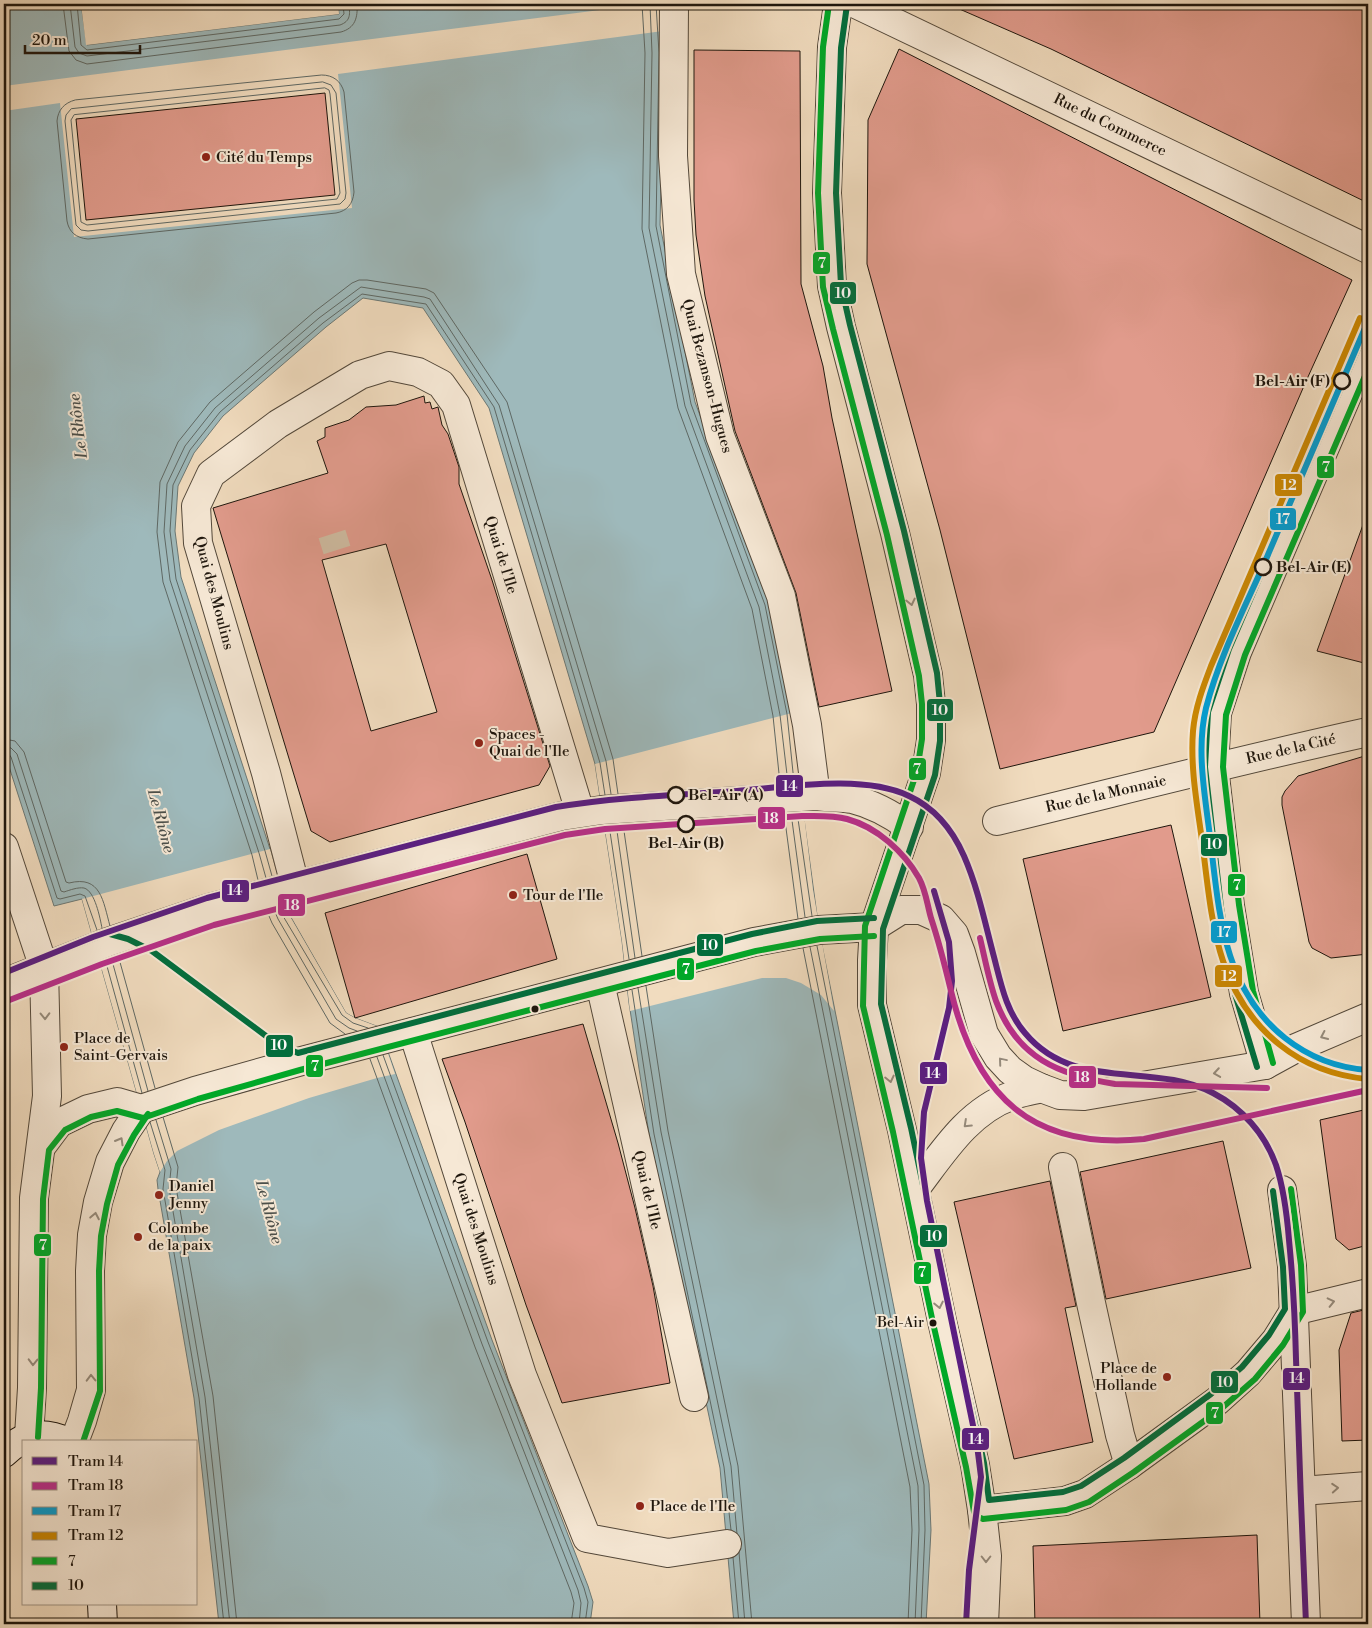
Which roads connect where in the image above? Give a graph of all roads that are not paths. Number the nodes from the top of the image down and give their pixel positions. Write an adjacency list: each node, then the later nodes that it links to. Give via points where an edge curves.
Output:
1 (674, 4): 9 (street, Quai Bezanson-Hugues, via 673,156 681,274 720,436 781,596 807,725)
2 (838, 4): 12 (street, one-way to 12, via 832,47 827,193 832,286 895,532 928,675 931,704 931,740 926,774)
3 (856, 4): 4 (street, Rue du Commerce)
4 (1366, 248)
5 (1368, 347): 8 (street, via 1236,652 1217,713)
6 (360, 375): 10 (street, Quai de l'Ile, via 389,366 418,372 441,384 456,405); 14 (street, Quai des Moulins, via 278,424 211,474 196,506 198,543 266,773)
7 (1368, 732): 8 (street, Rue de la Cité)
8 (1214, 767): 11 (street, Rue de la Monnaie); 21 (street, via 1244,993)
9 (808, 797): 10 (street); 12 (street, via 850,799 872,805)
10 (591, 811): 14 (street)
11 (997, 821)
12 (909, 826): 15 (street)
13 (4, 846): 16 (street)
14 (288, 887): 16 (street, via 188,914)
15 (874, 927): 18 (street, via 819,930 754,942); 22 (street, one-way to 15, via 1010,1070 984,1034 954,934 941,919 921,910 902,910); 26 (street, one-way to 26, via 872,1005)
16 (44, 968): 17 (street); 24 (street, one-way to 24, via 47,1096)
17 (4, 983)
18 (600, 983): 20 (street); 30 (street, Quai de l'Ile)
19 (1368, 1017): 21 (street, one-way to 21)
20 (412, 1032): 23 (street); 39 (street, Quai des Moulins, via 522,1374 587,1538 668,1553)
21 (1265, 1064): 22 (street, one-way to 22, via 1084,1096 1060,1095)
22 (1041, 1088): 26 (street, one-way to 26, via 988,1107 970,1121 944,1149)
23 (141, 1109): 24 (street, via 117,1102 88,1109 59,1123); 33 (street, one-way to 23, via 91,1390 90,1271 98,1202 110,1162)
24 (40, 1157): 31 (street, one-way to 31, via 34,1198)
25 (1064, 1167): 35 (street, via 1091,1303)
26 (915, 1189): 38 (street, one-way to 38)
27 (1282, 1190): 29 (street)
28 (1368, 1293): 29 (street, one-way to 28)
29 (1294, 1311): 35 (street, via 1276,1340 1248,1373 1218,1401); 37 (street)
30 (694, 1397)
31 (29, 1436): 32 (street, via 50,1436); 34 (street)
32 (62, 1440)
33 (75, 1440)
34 (4, 1453)
35 (1129, 1466): 38 (street, via 1085,1494 1065,1502)
36 (1368, 1486): 37 (street, one-way to 36)
37 (1301, 1491): 43 (street)
38 (982, 1510): 42 (street, one-way to 42, via 987,1556)
39 (727, 1544)
40 (102, 1606): 41 (street)
41 (103, 1624)
42 (984, 1624)
43 (1306, 1624)

